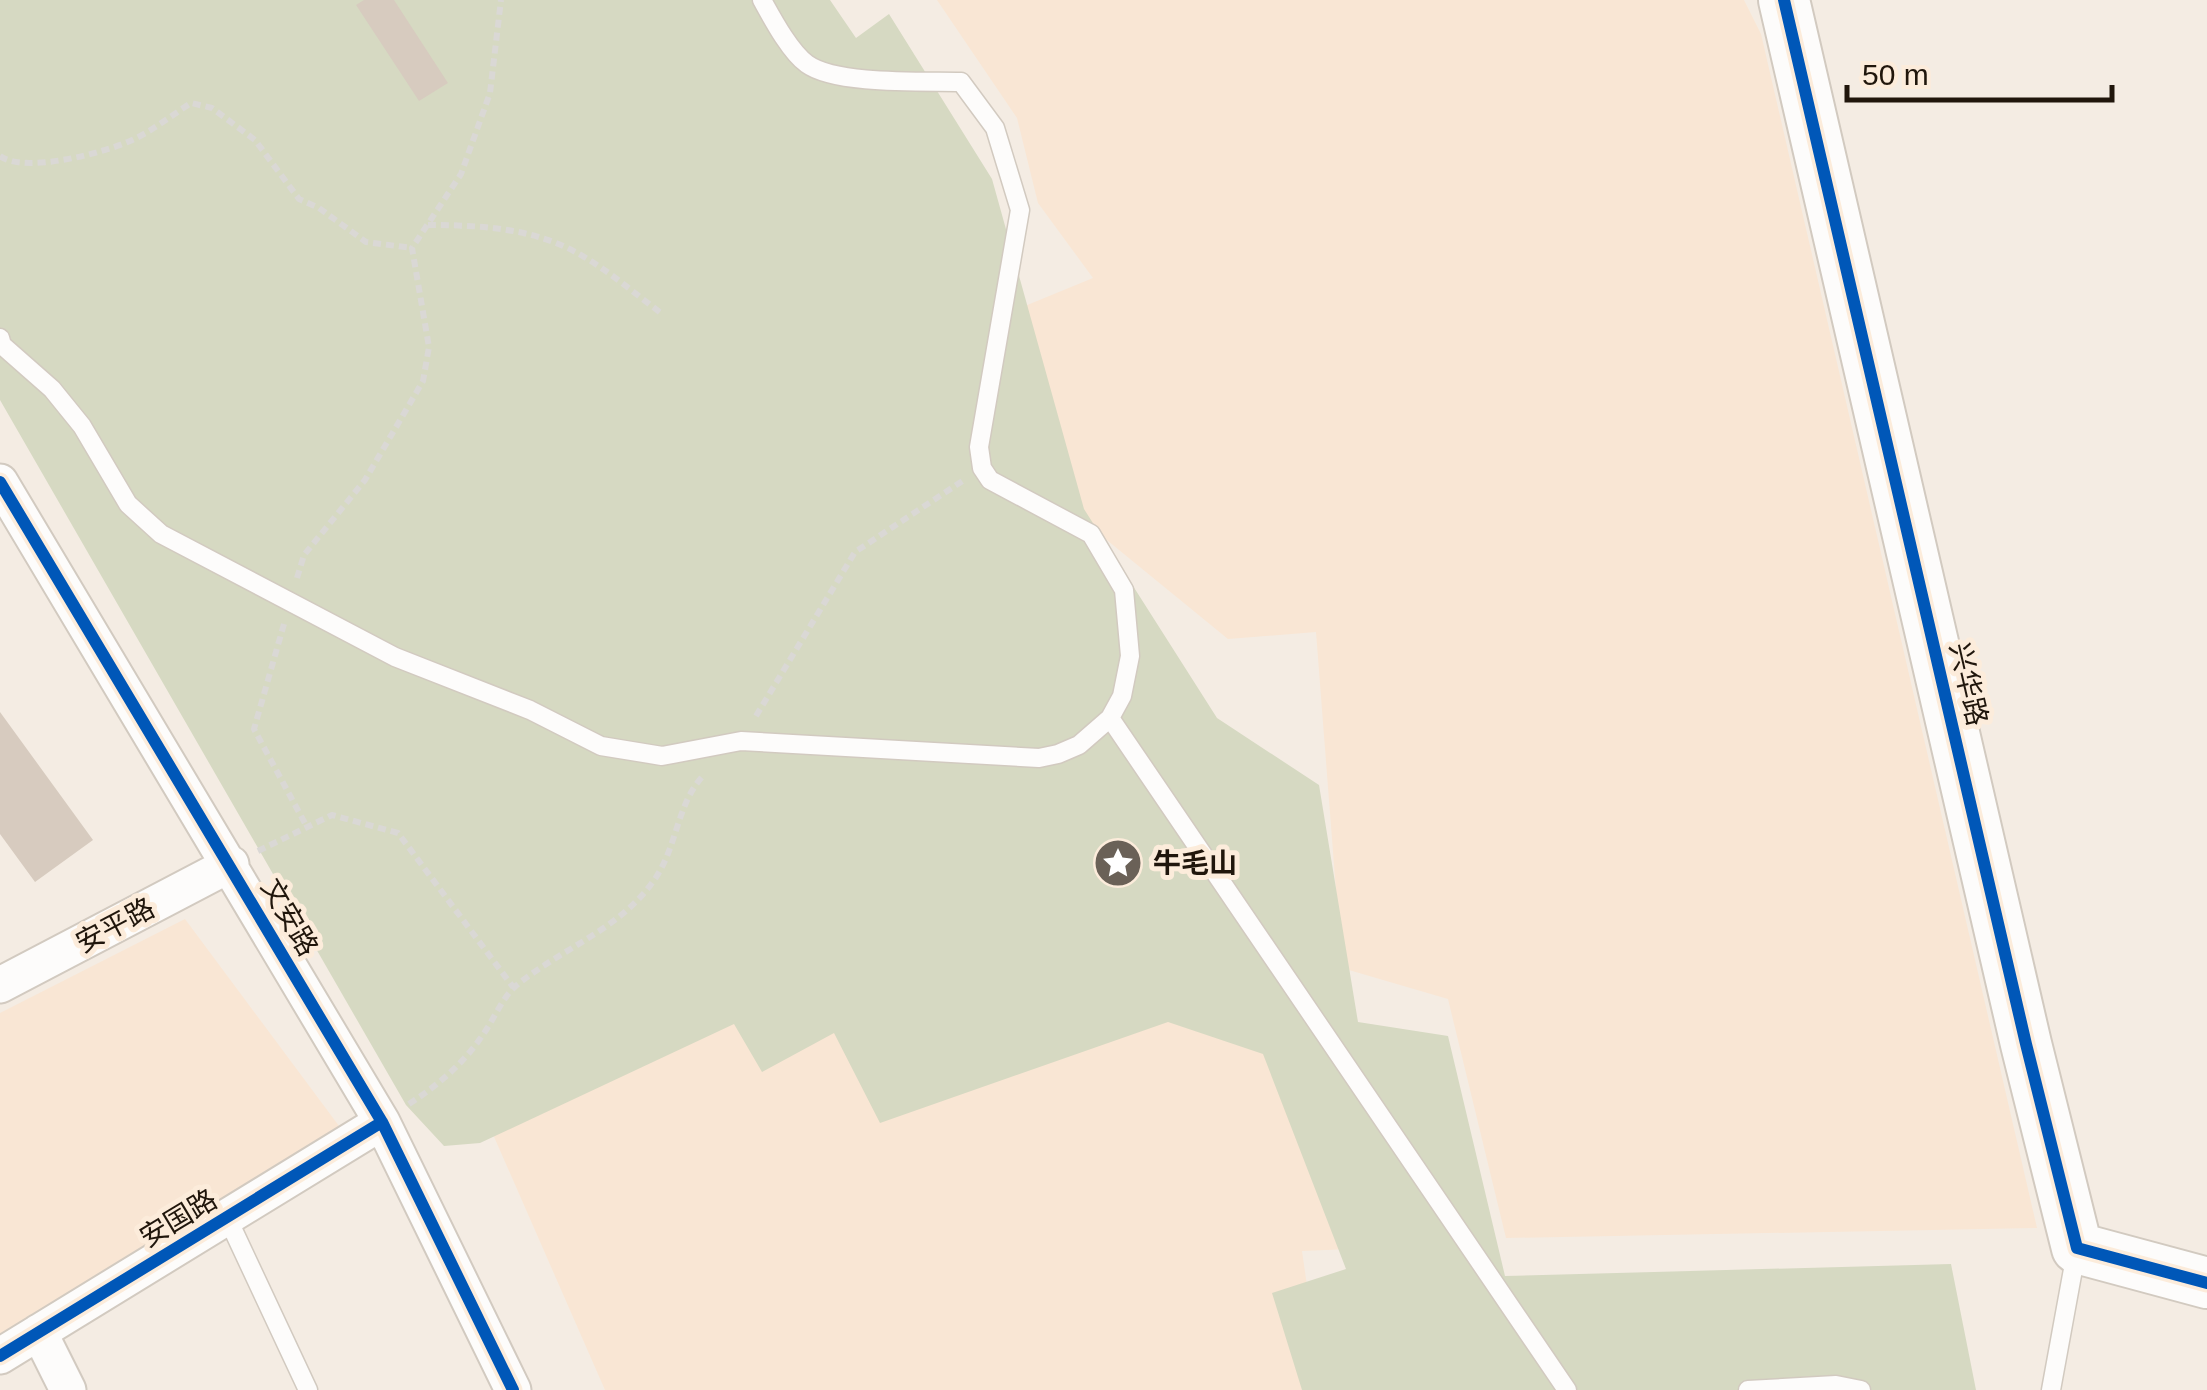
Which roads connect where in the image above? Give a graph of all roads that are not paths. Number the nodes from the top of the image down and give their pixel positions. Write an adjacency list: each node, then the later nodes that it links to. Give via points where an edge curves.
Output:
1 (762, 0): 5 (lane, via 807,64 843,77 961,82 995,128 1020,210 979,447 982,468 990,480 1091,534 1124,590 1130,656)
2 (1784, 0): 10 (street, 兴华路)
3 (0, 338): 5 (lane, via 52,389 128,504 162,534 395,657 601,746 662,756 741,741 1040,758 1079,745)
4 (0, 482): 6 (street, 文安路)
5 (1110, 718): 17 (lane)
6 (230, 864): 7 (street, 安平路); 8 (street, 文安路)
7 (0, 985)
8 (382, 1122): 9 (street, 安国路); 16 (street, 文安路)
9 (227, 1217): 12 (street, 安国路); 15 (lane)
10 (2077, 1248): 11 (street); 20 (lane)
11 (2207, 1284)
12 (38, 1332): 13 (street, 安国路); 14 (street)
13 (0, 1356)
14 (68, 1390)
15 (308, 1390)
16 (514, 1390)
17 (1567, 1390)
18 (1748, 1390): 19 (lane)
19 (1861, 1390)
20 (2051, 1390)

